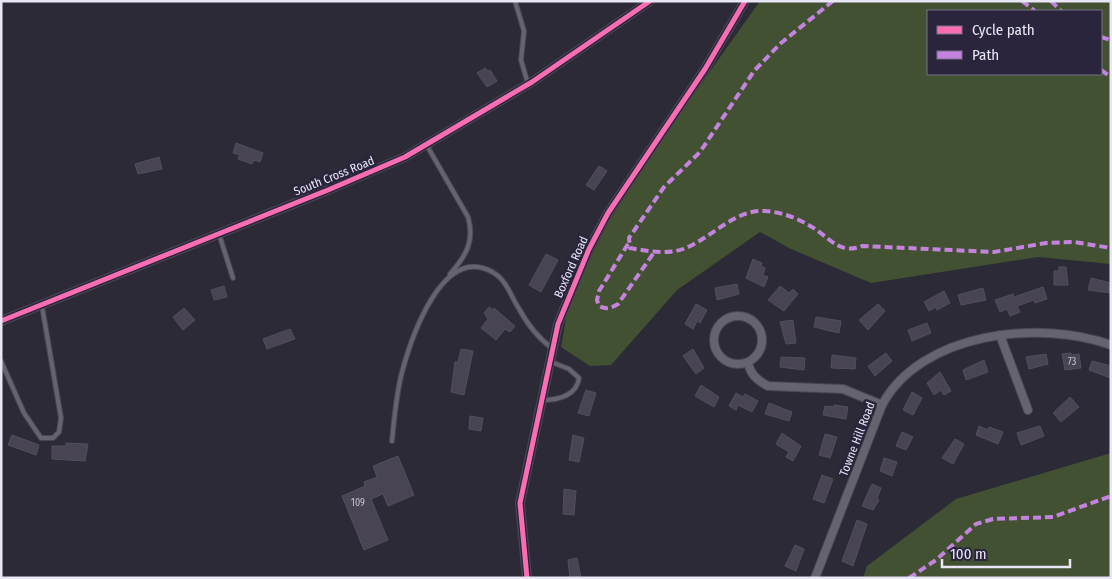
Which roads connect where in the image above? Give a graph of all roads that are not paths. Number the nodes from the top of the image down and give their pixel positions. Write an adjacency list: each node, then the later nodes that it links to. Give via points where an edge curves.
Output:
1 (515, 1): 4 (lane, via 524,31 521,60)
2 (650, 1): 4 (street, South Cross Road)
3 (745, 1): 13 (street, Boxford Road, via 700,76 608,213 571,289)
4 (528, 84): 5 (street, South Cross Road)
5 (426, 144): 6 (street, South Cross Road, via 370,173); 7 (lane, via 468,217 472,230 469,248)
6 (219, 234): 8 (lane); 9 (street, South Cross Road)
7 (450, 274): 13 (lane, via 474,266 500,277 518,309); 20 (lane, via 425,312 408,354 401,377)
8 (233, 278)
9 (42, 306): 10 (street, South Cross Road); 14 (lane, via 61,418 59,432 52,438 41,438 32,427)
10 (1, 321)
11 (1000, 335): 12 (street, Towne Hill Road, via 1055,333); 18 (street, Towne Hill Road, via 958,346 919,364 899,382); 19 (street)
12 (1111, 345)
13 (552, 348): 15 (street, Boxford Road)
14 (1, 361)
15 (549, 361): 17 (street, Boxford Road); 17 (lane, via 576,373 578,385 562,397)
16 (748, 363): 16 (street, via 729,363 716,350 716,331 729,318 748,318 761,331 761,350); 18 (street, via 751,373 768,386 843,389)
17 (540, 400): 21 (street, Boxford Road, via 520,503)
18 (882, 405): 22 (street, Towne Hill Road)
19 (1028, 410)
20 (392, 441)
21 (527, 578)
22 (814, 578)

